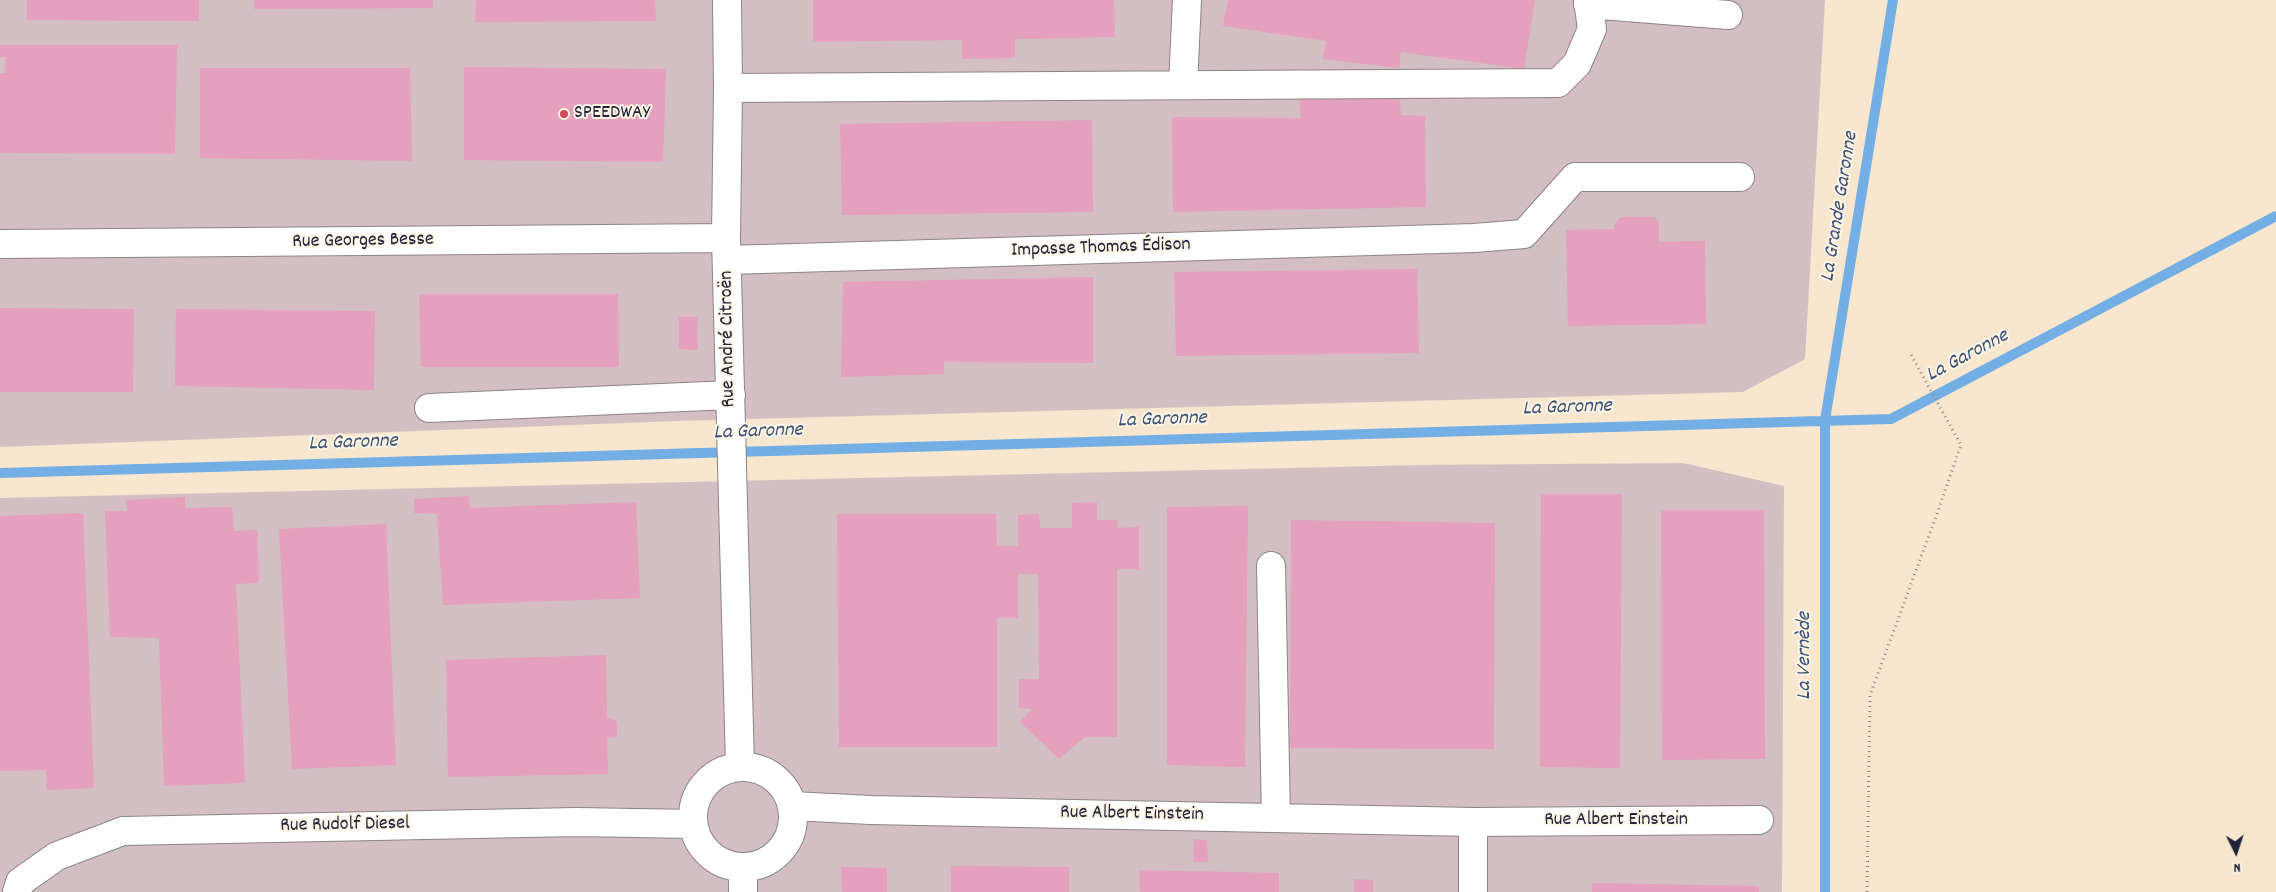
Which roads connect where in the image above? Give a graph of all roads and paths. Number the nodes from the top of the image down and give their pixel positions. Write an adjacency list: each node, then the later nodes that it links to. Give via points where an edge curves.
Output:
1 (727, 0): 6 (street, Rue André Citroën)
2 (1187, 0): 5 (street)
3 (1588, 2): 4 (street); 5 (street, via 1592,29 1576,64 1558,83)
4 (1728, 15)
5 (1183, 85): 6 (street)
6 (728, 88): 9 (street, Rue André Citroën)
7 (1740, 177): 9 (street, Impasse Thomas Édison, via 1575,177 1524,234 1474,238)
8 (0, 244): 9 (street, Rue Georges Besse)
9 (727, 249): 11 (street, Rue André Citroën)
10 (1910, 353): 23 (path, via 1961,445 1870,695)
11 (731, 395): 12 (street); 14 (street, Rue André Citroën)
12 (429, 408)
13 (1271, 566): 16 (street)
14 (740, 767): 15 (street, via 757,769 776,780 787,793); 19 (street, via 718,774 704,785 693,814)
15 (792, 806): 16 (street, Rue Albert Einstein); 20 (street, via 790,835 781,850)
16 (1276, 818): 18 (street, Rue Albert Einstein)
17 (1759, 820): 18 (street, Rue Albert Einstein)
18 (1473, 822): 22 (street)
19 (693, 824): 20 (street, via 697,838 708,853 731,866); 21 (street, Rue Rudolf Diesel, via 577,822 123,831 57,856 20,882)
20 (743, 880)
21 (17, 892)
22 (1473, 892)
23 (1867, 892)

